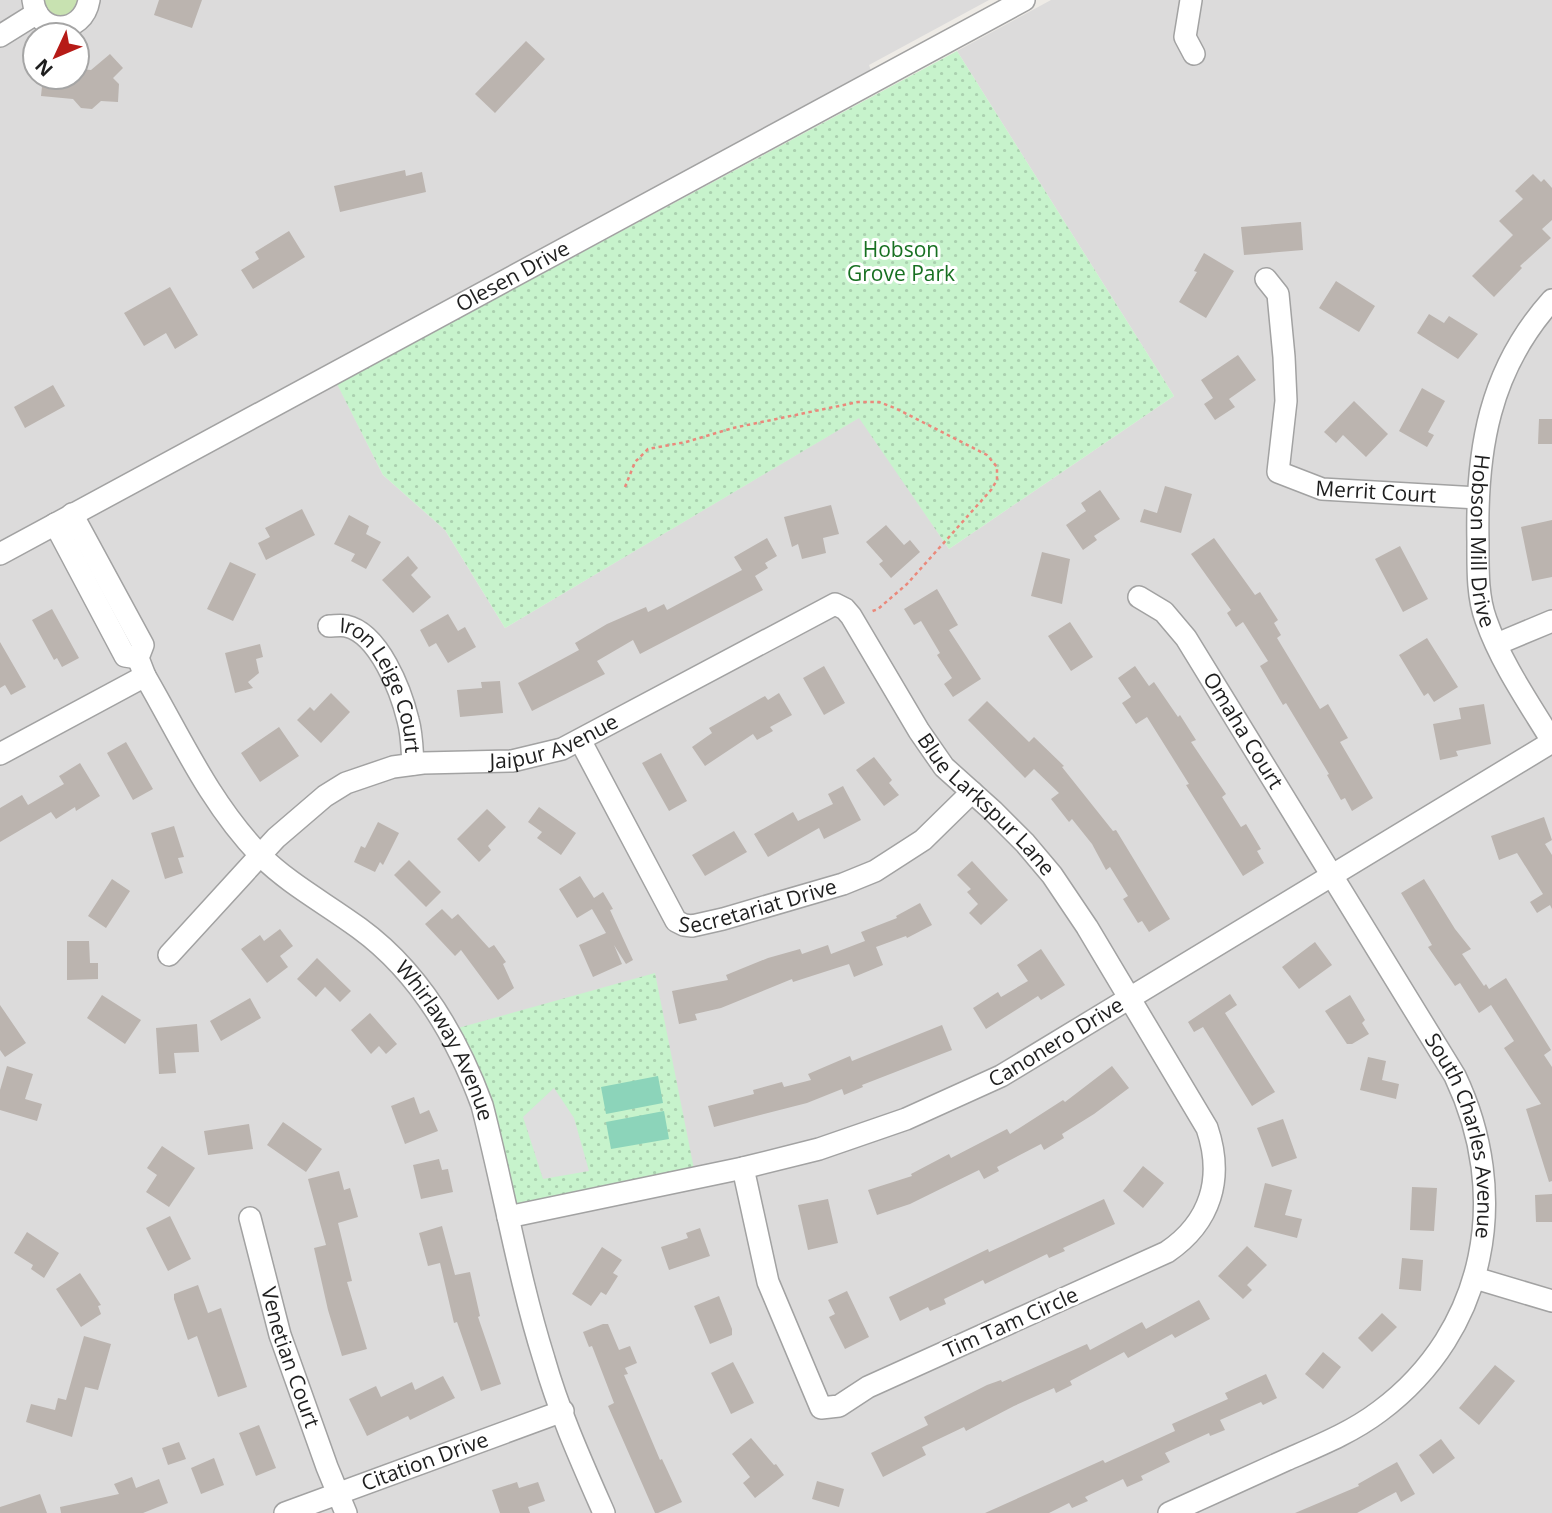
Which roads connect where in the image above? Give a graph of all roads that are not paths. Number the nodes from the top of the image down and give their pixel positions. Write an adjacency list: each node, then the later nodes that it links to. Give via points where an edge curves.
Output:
1 (89, 0): 4 (street, via 83,16 69,26 50,25)
2 (1024, 0): 10 (street, Olesen Drive)
3 (1191, 0): 6 (street, via 1185,37)
4 (35, 7): 5 (street)
5 (0, 36)
6 (1194, 54)
7 (1266, 279): 9 (street, Merrit Court, via 1278,294 1284,357 1286,401 1278,472 1322,489)
8 (1552, 300): 9 (street, Hobson Mill Drive, via 1505,368 1492,402)
9 (1478, 498): 16 (street, Hobson Mill Drive, via 1480,594)
10 (64, 519): 11 (street, Olesen Drive); 17 (street, Whirlaway Avenue, via 143,645)
11 (0, 554)
12 (1139, 597): 24 (street, Omaha Court, via 1164,612 1186,638)
13 (845, 608): 18 (street, Jaipur Avenue, via 835,604 825,608); 22 (street, Blue Larkspur Lane, via 935,755)
14 (1552, 621): 16 (street)
15 (329, 626): 21 (street, Iron Leige Court, via 347,626 361,634 387,665 408,720)
16 (1497, 644): 19 (street, Hobson Mill Drive)
17 (142, 667): 20 (street); 23 (street, Whirlaway Avenue, via 209,792)
18 (580, 740): 21 (street, Jaipur Avenue, via 546,755 512,761); 22 (street, Secretariat Drive, via 676,921 684,925 723,919 875,871 923,840)
19 (1552, 742): 24 (street, Canonero Drive)
20 (0, 754)
21 (413, 764): 23 (street, Jaipur Avenue, via 367,774 325,796)
22 (972, 792): 26 (street, Blue Larkspur Lane, via 1052,875)
23 (261, 856): 25 (street, Jaipur Avenue); 28 (street, Whirlaway Avenue, via 382,948 436,1012 461,1054 482,1105)
24 (1332, 876): 26 (street, Canonero Drive); 30 (street, South Charles Avenue, via 1455,1076 1474,1122 1486,1205)
25 (169, 955)
26 (1130, 999): 27 (street, Canonero Drive, via 1001,1076 941,1105 859,1137); 27 (street, Tim Tam Circle, via 1194,1102 1212,1144 1213,1189 1200,1220 1178,1245 1155,1259 868,1387 839,1406 821,1408 778,1309)
27 (743, 1168): 28 (street, Canonero Drive)
28 (508, 1217): 32 (street, Whirlaway Avenue, via 544,1362)
29 (250, 1218): 33 (street, Venetian Court, via 280,1335)
30 (1475, 1278): 31 (street); 36 (street, South Charles Avenue, via 1457,1320 1432,1360 1380,1411 1337,1437)
31 (1552, 1301)
32 (563, 1411): 33 (street, Citation Drive); 35 (street, Whirlaway Avenue)
33 (342, 1504): 34 (street, Citation Drive)
34 (285, 1513)
35 (604, 1513)
36 (1169, 1513)

